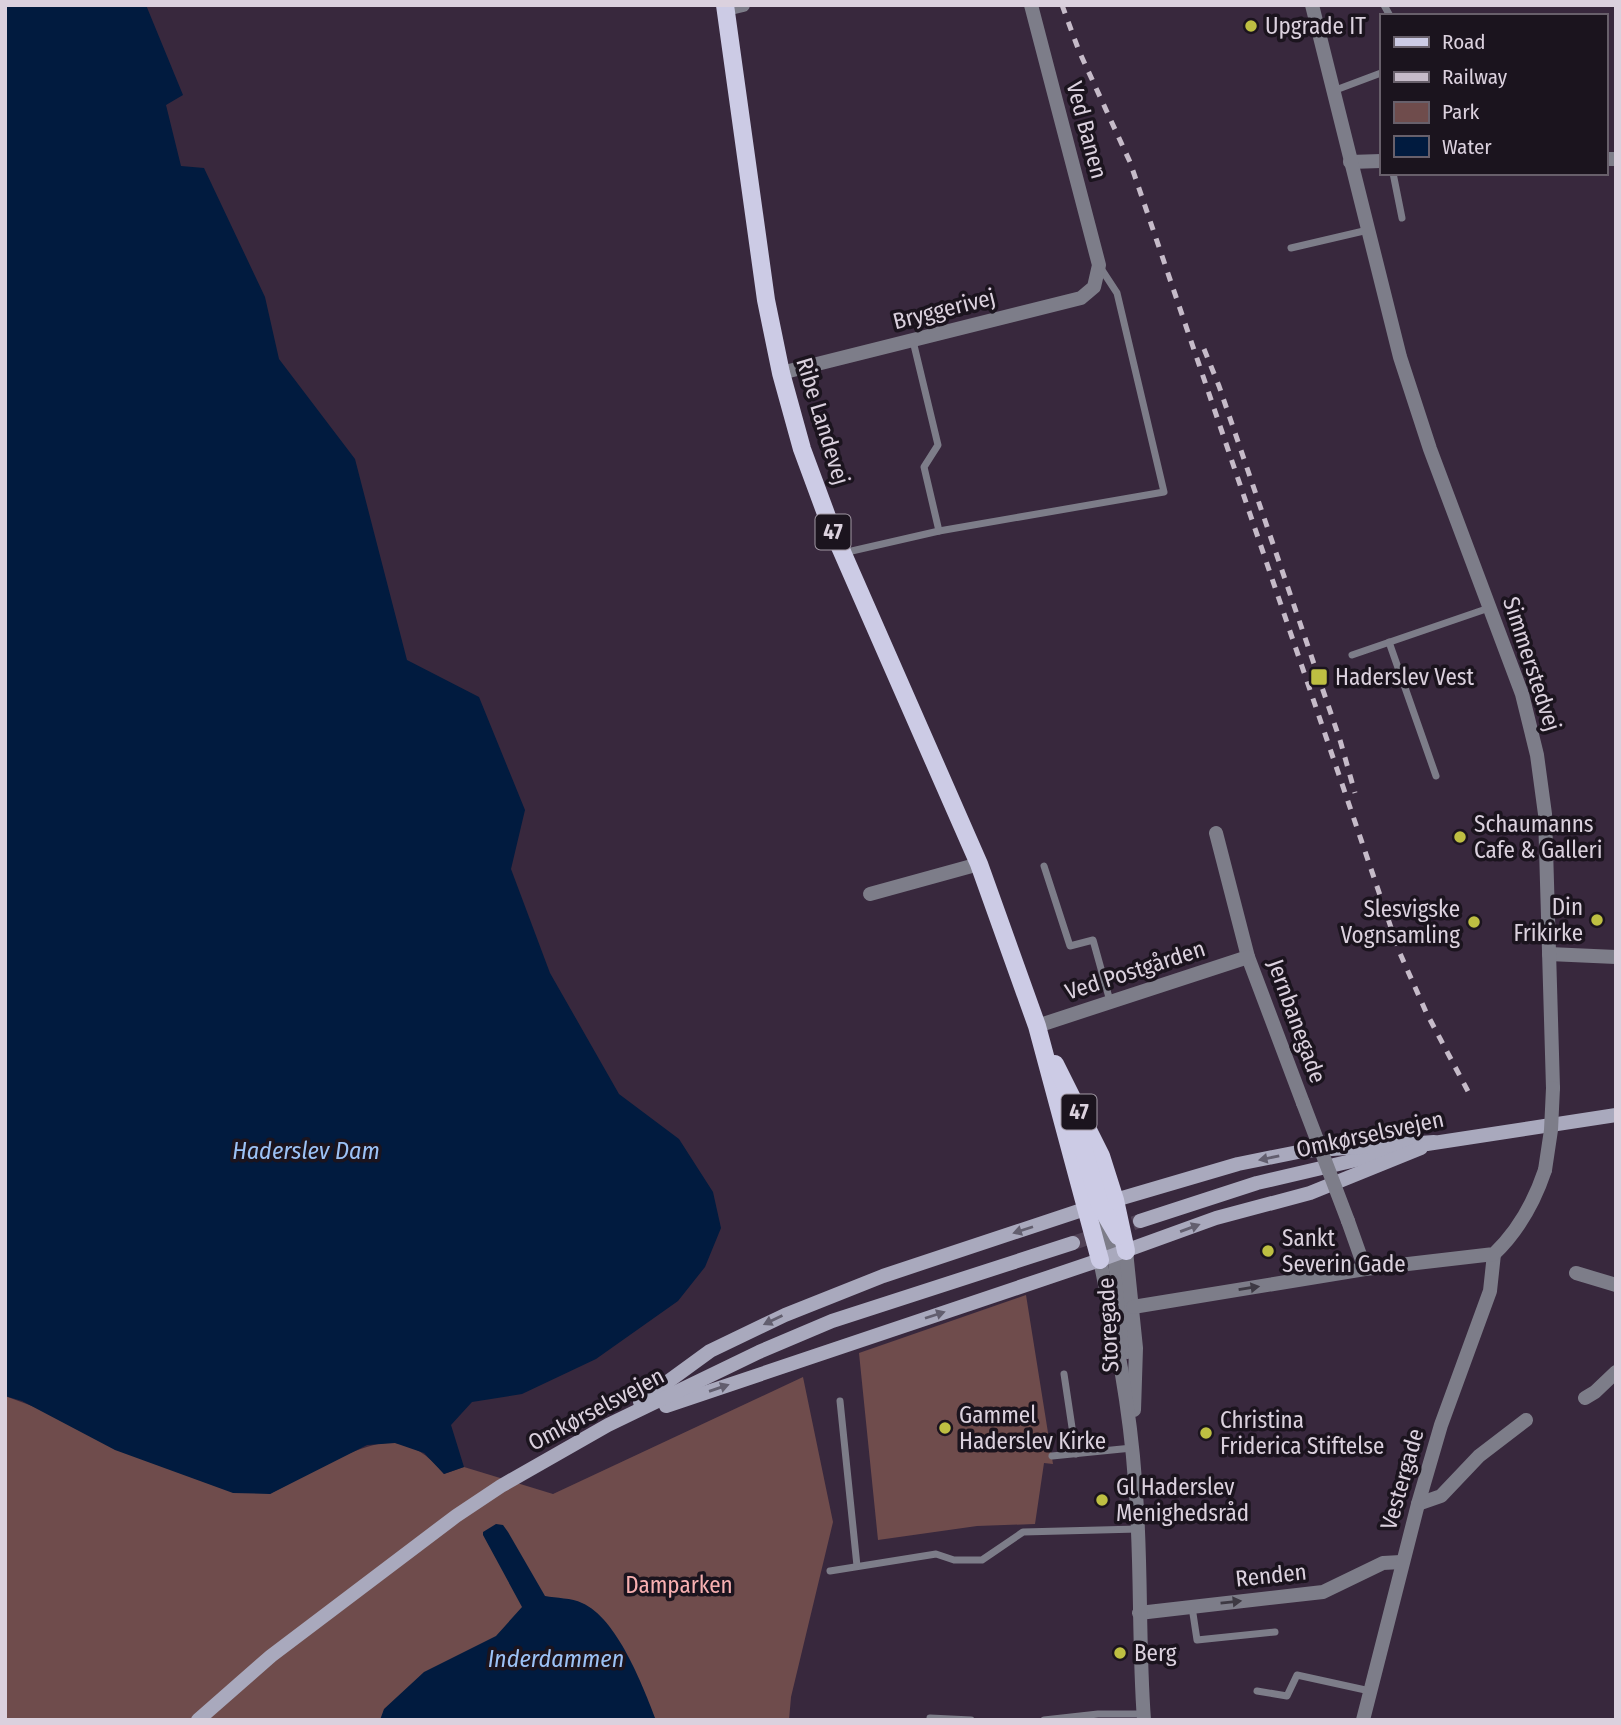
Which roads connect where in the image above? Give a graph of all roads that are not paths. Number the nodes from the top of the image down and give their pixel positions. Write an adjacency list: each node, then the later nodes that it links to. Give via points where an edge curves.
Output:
1 (1031, 5): 12 (street, Ved Banen)
2 (1312, 5): 5 (street, Simmerstedvej)
3 (731, 7): 14 (main road, Ribe Landevej / 47, via 766,300)
4 (1380, 74): 5 (lane)
5 (1333, 92): 7 (street, Simmerstedvej)
6 (1380, 161): 7 (street)
7 (1350, 162): 10 (street, Simmerstedvej)
8 (1393, 175): 9 (lane)
9 (1402, 218)
10 (1368, 230): 11 (lane); 17 (street, Simmerstedvej, via 1400,356 1430,449)
11 (1291, 248)
12 (1099, 265): 13 (street, Bryggerivej, via 1094,287 1081,298); 15 (lane, via 1117,293 1164,492)
13 (913, 340): 14 (street, Bryggerivej); 15 (lane, via 938,445 924,467)
14 (780, 373): 16 (main road, Ribe Landevej / 47, via 802,449)
15 (939, 531): 16 (lane)
16 (842, 553): 22 (main road, Ribe Landevej / 47)
17 (1490, 607): 18 (lane); 25 (street, Simmerstedvej, via 1522,694 1537,755 1545,814)
18 (1390, 642): 19 (lane); 20 (lane)
19 (1352, 655)
20 (1436, 776)
21 (1216, 833): 26 (street, Jernbanegade)
22 (979, 864): 24 (street); 29 (main road, Ribe Landevej / 47)
23 (1044, 866): 28 (lane, via 1070,946 1093,940)
24 (870, 894)
25 (1549, 954): 27 (street); 35 (street, Simmerstedvej, bridge, via 1553,1088 1545,1170 1528,1211)
26 (1248, 957): 28 (street, Ved Postgården); 37 (street, Jernbanegade, bridge)
27 (1616, 957)
28 (1111, 1002): 29 (street, Ved Postgården)
29 (1037, 1026): 32 (main road, Ribe Landevej / 47, via 1064,1123); 32 (main road, Ribe Landevej / 47, via 1101,1156)
30 (1616, 1115): 31 (main road, Omkørselsvejen)
31 (1434, 1142): 32 (main road, one-way to 32, via 1303,1151 1238,1164); 33 (main road, Omkørselsvejen, via 1257,1183); 36 (main road, one-way to 31, via 1216,1218 1310,1193)
32 (1101, 1204): 36 (main road, Ribe Landevej / 47); 36 (main road); 47 (main road, one-way to 47, via 883,1276 785,1315 710,1351)
33 (1140, 1221)
34 (1073, 1243): 47 (main road, Omkørselsvejen, via 832,1321)
35 (1494, 1254): 37 (street); 52 (street, Vestergade, via 1490,1291)
36 (1113, 1256): 40 (street, Storegade); 43 (street); 47 (main road, one-way to 36); 48 (street, Storegade, via 1118,1350)
37 (1365, 1269): 40 (street, one-way to 37)
38 (1576, 1273): 39 (street)
39 (1616, 1285)
40 (1133, 1307): 43 (street, Storegade)
41 (1616, 1372): 44 (street)
42 (1064, 1374): 49 (lane)
43 (1134, 1388): 51 (street, Storegade)
44 (1585, 1398)
45 (840, 1401): 55 (lane)
46 (1525, 1420): 52 (street, via 1479,1456 1441,1496)
47 (608, 1426): 64 (main road, Omkørselsvejen, via 501,1486 447,1523 271,1656)
48 (1132, 1448): 49 (lane); 51 (street, Storegade)
49 (1076, 1454): 50 (lane)
50 (1052, 1456)
51 (1135, 1481): 53 (street, Storegade)
52 (1418, 1503): 54 (street, Vestergade)
53 (1138, 1529): 55 (lane, via 1023,1532 982,1560 954,1560 936,1554); 58 (street, Storegade)
54 (1401, 1562): 57 (street, Renden, one-way to 54, via 1323,1592 1383,1563); 61 (street, Vestergade)
55 (857, 1566): 56 (lane)
56 (830, 1571)
57 (1192, 1607): 58 (street, Renden); 59 (lane, via 1197,1640)
58 (1139, 1613): 62 (street, Storegade)
59 (1275, 1632)
60 (1257, 1691): 61 (lane, via 1287,1696 1297,1675)
61 (1370, 1691): 67 (street, Vestergade)
62 (1144, 1717): 66 (lane, via 1098,1714)
63 (930, 1718): 65 (lane)
64 (198, 1720)
65 (971, 1720)
66 (1044, 1720)
67 (1363, 1720)

